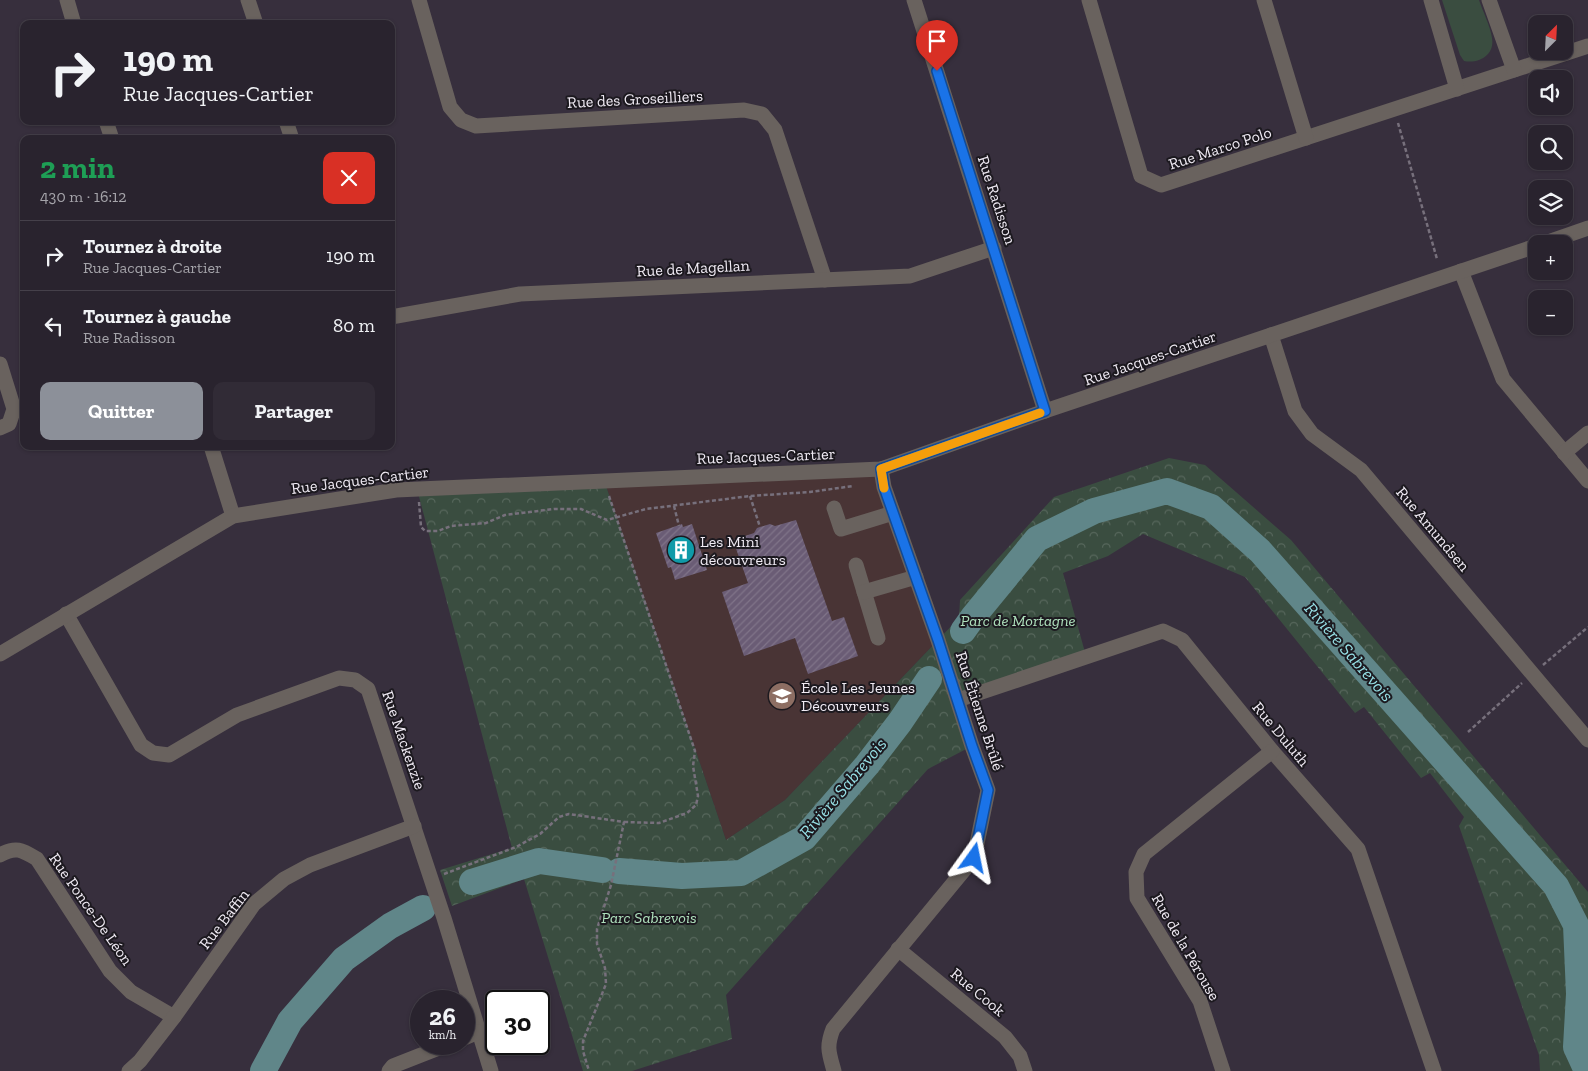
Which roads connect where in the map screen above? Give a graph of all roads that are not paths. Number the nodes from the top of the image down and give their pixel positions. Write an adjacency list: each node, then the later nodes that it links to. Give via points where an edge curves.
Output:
1 (67, 0): 9 (street)
2 (248, 0): 10 (street)
3 (419, 0): 20 (street, Rue des Groseilliers, via 450,107 461,120 476,126 744,110 762,114 775,130)
4 (914, 0): 17 (street, Rue Radisson)
5 (1089, 0): 14 (street, Rue Marco Polo, via 1141,176 1161,185)
6 (1264, 0): 14 (street)
7 (1431, 0): 13 (street)
8 (1489, 0): 12 (street)
9 (73, 20)
10 (255, 20)
11 (1588, 46): 12 (street, Rue Marco Polo)
12 (1514, 70): 13 (street, Rue Marco Polo)
13 (1457, 89): 14 (street, Rue Marco Polo)
14 (1306, 138)
15 (1588, 228): 16 (street)
16 (1568, 235)
17 (994, 248): 20 (street, Rue de Magellan, via 910,276); 24 (street, Rue Radisson)
18 (1528, 249): 19 (street, Rue Jacques-Cartier)
19 (1462, 271): 22 (street, Rue Jacques-Cartier); 28 (street, via 1503,379)
20 (825, 280): 21 (street, Rue de Magellan, via 520,294)
21 (395, 316)
22 (1271, 335): 24 (street, Rue Jacques-Cartier); 41 (street, Rue Amundsen, via 1295,411 1312,434 1361,470)
23 (0, 364): 25 (street, via 14,409 9,424)
24 (1045, 411): 29 (street, Rue Jacques-Cartier)
25 (0, 428)
26 (1588, 433): 28 (street)
27 (212, 450): 33 (street)
28 (1564, 452): 30 (street)
29 (881, 469): 32 (street, Rue Étienne Brûlé); 33 (street, Rue Jacques-Cartier, via 417,488)
30 (1588, 481)
31 (834, 508): 32 (street, via 841,529)
32 (893, 513): 35 (street, Rue Étienne Brûlé)
33 (233, 516): 37 (street, Rue Jacques-Cartier)
34 (856, 566): 36 (street)
35 (916, 577): 36 (street); 40 (street, Rue Étienne Brûlé)
36 (864, 592): 38 (street)
37 (66, 614): 39 (street, Rue Jacques-Cartier); 43 (street, Rue Mackenzie, via 141,745 153,753 169,755 237,716 339,678 355,680 368,689)
38 (878, 638)
39 (0, 654)
40 (958, 700): 42 (street, Rue Duluth, via 1163,631 1182,640); 45 (street, Rue Étienne Brûlé, via 988,790 974,858)
41 (1588, 740)
42 (1272, 751): 55 (street, Rue de la Pérouse, via 1144,854 1136,872 1137,898 1200,1001); 56 (street, Rue Duluth, via 1358,849)
43 (414, 826): 46 (street, Rue Baffin, via 310,864 277,885 254,904); 47 (street, Rue Mackenzie)
44 (0, 855): 46 (street, Rue Ponce-De Léon, via 10,850 24,851 36,859 110,971 131,992)
45 (898, 949): 53 (street, Rue Étienne Brûlé, via 833,1029 828,1041); 54 (street, Rue Cook, via 1005,1037 1020,1056)
46 (174, 1017): 50 (street, Rue Baffin)
47 (478, 1032): 48 (street); 52 (street, Rue Mackenzie)
48 (475, 1033)
49 (421, 1055): 51 (street, via 393,1066)
50 (129, 1071)
51 (389, 1071)
52 (491, 1071)
53 (834, 1071)
54 (1024, 1071)
55 (1223, 1071)
56 (1434, 1071)

